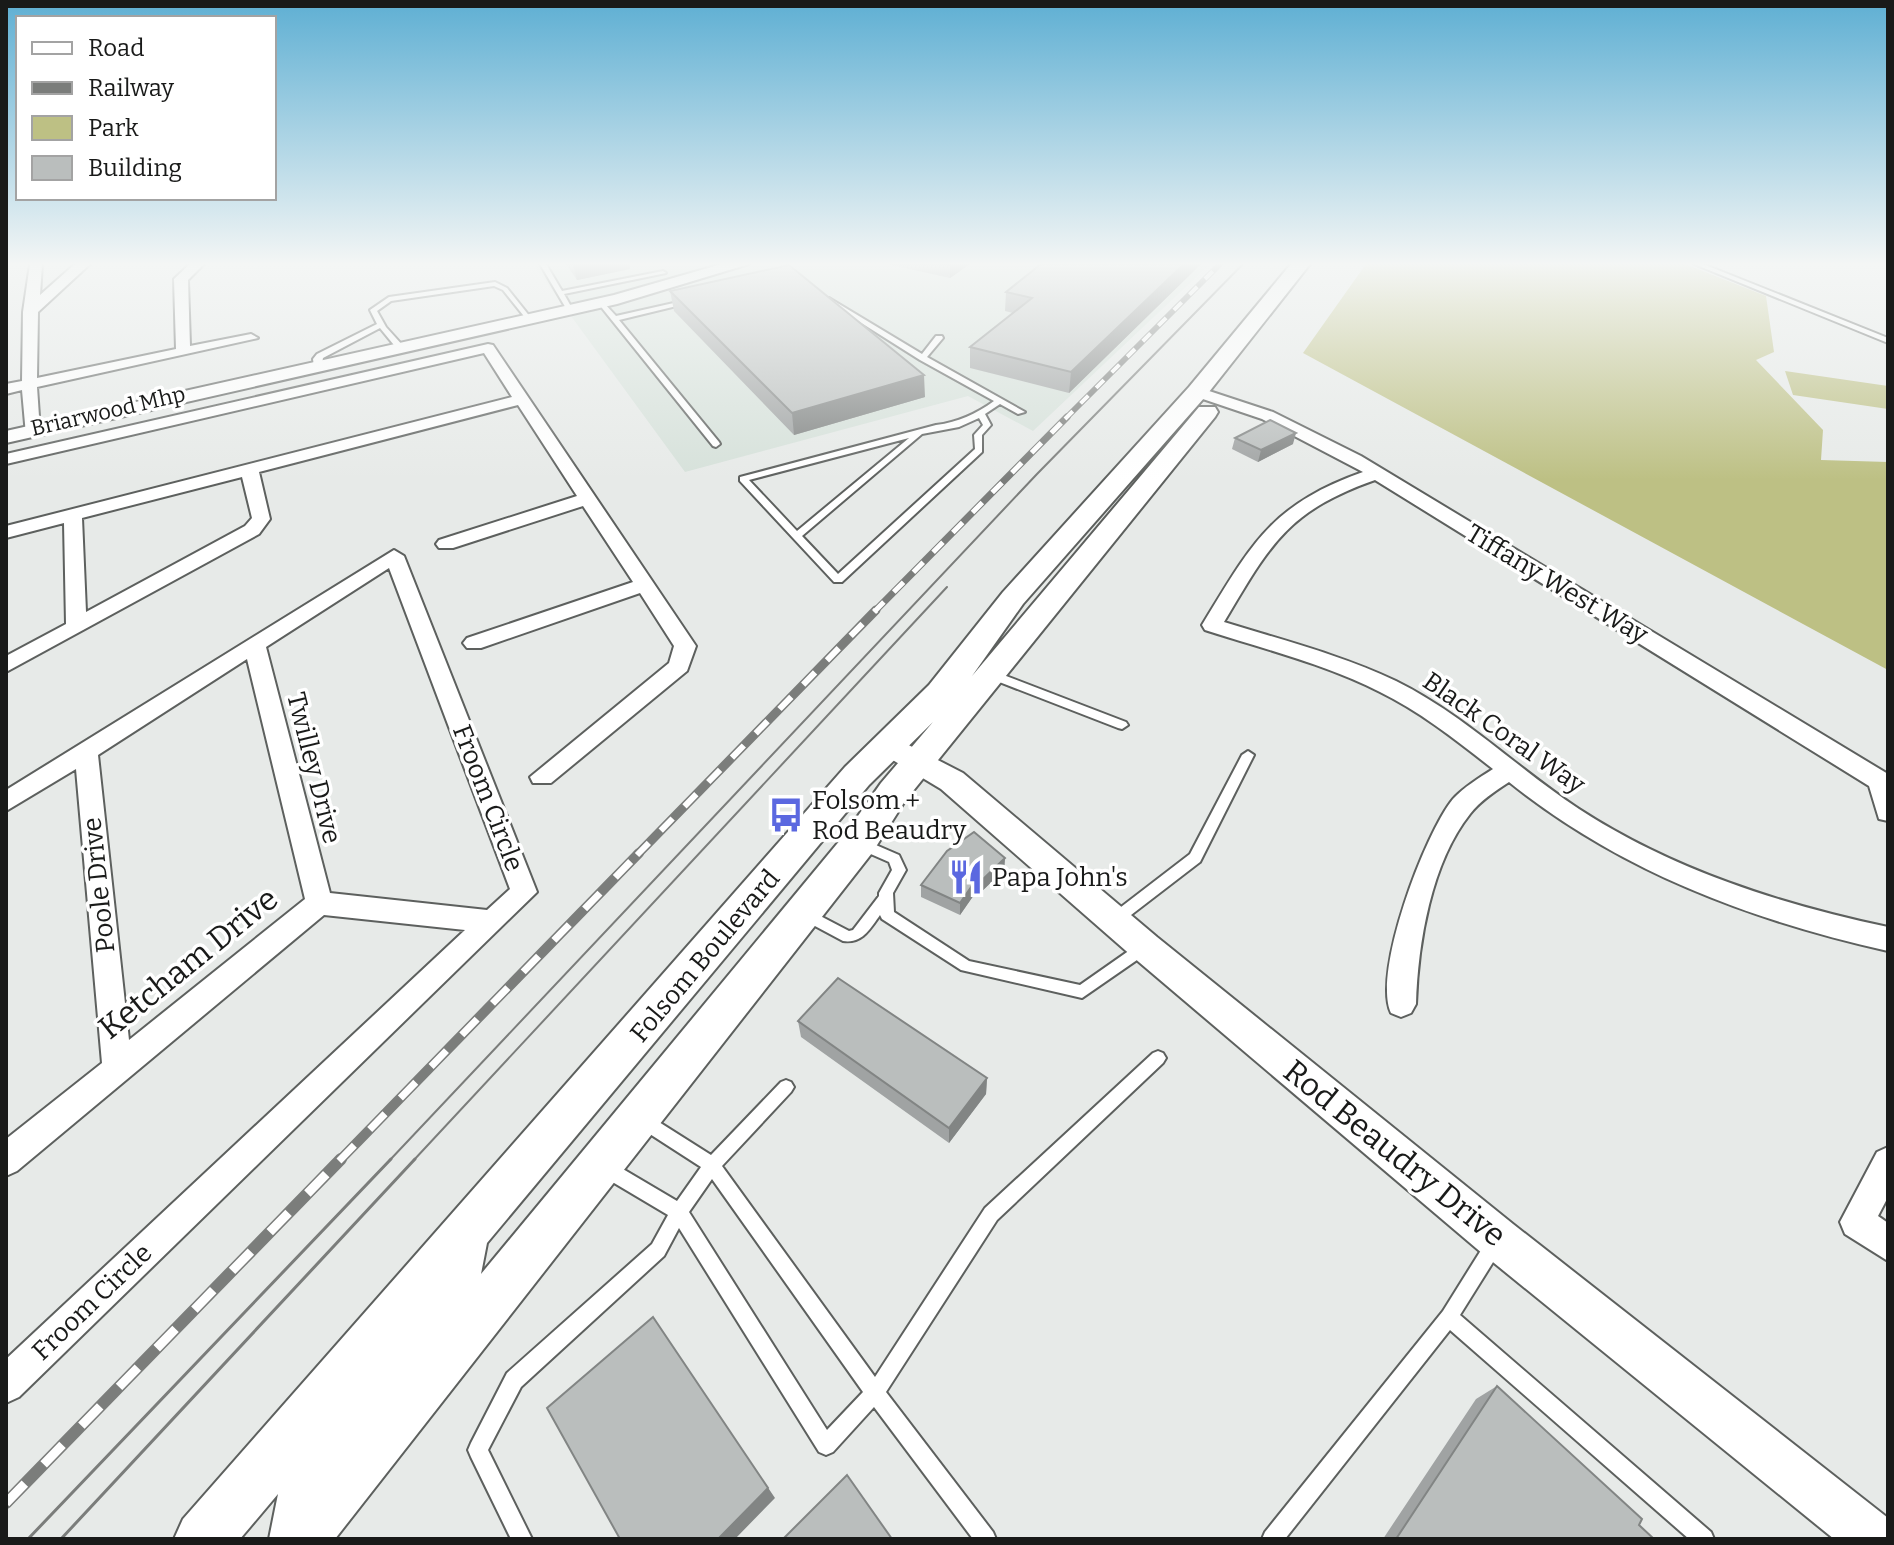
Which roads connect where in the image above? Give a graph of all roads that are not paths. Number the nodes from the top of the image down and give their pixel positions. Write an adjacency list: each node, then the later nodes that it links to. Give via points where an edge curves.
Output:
1 (29, 336): 16 (street)
2 (183, 336): 13 (street)
3 (359, 336): 15 (lane, via 320,356)
4 (391, 336): 12 (lane)
5 (454, 336): 12 (street)
6 (628, 336): 28 (lane)
7 (888, 336): 14 (lane)
8 (1250, 336): 18 (main road, Folsom Boulevard)
9 (1261, 336): 18 (main road, Folsom Boulevard)
10 (251, 338): 13 (street)
11 (939, 338): 14 (lane)
12 (401, 348): 15 (street)
13 (183, 352): 16 (street)
14 (923, 358): 20 (lane)
15 (318, 367): 24 (street)
16 (28, 384): 17 (street); 24 (street)
17 (6, 389)
18 (1208, 395): 31 (street, Tiffany West Way, via 1294,426); 42 (main road, Folsom Boulevard); 45 (main road, Folsom Boulevard, via 1013,598)
19 (523, 399): 29 (street, Briarwood Mhp, via 488,348); 30 (street); 32 (street, Briarwood Mhp)
20 (999, 401): 21 (lane); 22 (lane)
21 (1021, 412)
22 (981, 414): 23 (lane); 26 (lane, via 987,425)
23 (951, 427): 25 (lane); 26 (lane)
24 (32, 431): 27 (street)
25 (920, 432): 35 (lane); 35 (lane, via 743,479)
26 (978, 435): 35 (lane, via 979,450 838,580)
27 (6, 437)
28 (716, 444)
29 (6, 459)
30 (249, 469): 33 (street); 38 (street, via 258,525)
31 (1377, 473): 47 (street, Black Coral Way, via 1305,501 1277,523 1212,625 1376,681 1441,718); 50 (street, Tiffany West Way, via 1880,781)
32 (589, 498): 36 (street); 37 (street, Briarwood Mhp)
33 (73, 514): 34 (street); 38 (street)
34 (6, 532)
35 (797, 536)
36 (446, 544)
37 (645, 585): 39 (street); 48 (street, Briarwood Mhp, via 685,646 685,656)
38 (76, 627): 41 (street)
39 (474, 643)
40 (255, 646): 44 (street, Froom Circle); 53 (street, Twilley Drive); 56 (street, Froom Circle, via 394,556 524,892)
41 (6, 665)
42 (993, 675): 43 (lane); 45 (main road, Folsom Boulevard)
43 (1122, 725)
44 (86, 752): 49 (street, Froom Circle); 61 (street, Poole Drive)
45 (906, 753): 51 (main road, Folsom Boulevard, via 893,792); 55 (street, Rod Beaudry Drive, via 952,781); 69 (main road, Folsom Boulevard, via 857,776)
46 (1248, 755): 55 (lane, via 1195,858)
47 (1510, 770): 57 (street, Black Coral Way, via 1605,836 1691,881 1783,915); 59 (street, via 1463,805 1440,841 1402,962)
48 (542, 777)
49 (6, 802)
50 (1888, 812)
51 (859, 843): 52 (lane, via 894,859 899,870); 54 (main road, Folsom Boulevard)
52 (886, 898): 54 (lane, via 858,934 848,937); 58 (lane, via 887,915 966,966 1082,992)
53 (319, 903): 56 (street, Ketcham Drive); 61 (street, Ketcham Drive)
54 (802, 912): 63 (main road, Folsom Boulevard)
55 (1113, 921): 58 (street, Rod Beaudry Drive)
56 (492, 922): 73 (street, Froom Circle)
57 (1888, 939)
58 (1145, 947): 70 (street, Rod Beaudry Drive)
59 (1401, 1004)
60 (1158, 1058): 74 (lane, via 991,1214)
61 (117, 1066): 64 (street, Ketcham Drive)
62 (786, 1087): 67 (lane)
63 (639, 1118): 66 (main road, Folsom Boulevard); 67 (lane)
64 (6, 1160)
65 (1888, 1163): 71 (street, via 1857,1222)
66 (601, 1165): 68 (lane); 76 (main road, Folsom Boulevard)
67 (712, 1165): 68 (lane); 74 (lane)
68 (679, 1212): 74 (lane, via 826,1445); 77 (lane, via 658,1250 514,1380 478,1450)
69 (464, 1238): 75 (main road, Folsom Boulevard); 76 (main road, via 453,1289 333,1439 307,1490)
70 (1498, 1239): 72 (lane); 81 (street, Rod Beaudry Drive)
71 (1888, 1244)
72 (1449, 1317): 79 (lane); 80 (lane)
73 (6, 1384)
74 (875, 1393): 78 (lane)
75 (203, 1539)
76 (297, 1539)
77 (522, 1539)
78 (986, 1539)
79 (1272, 1539)
80 (1704, 1539)
81 (1874, 1539)

